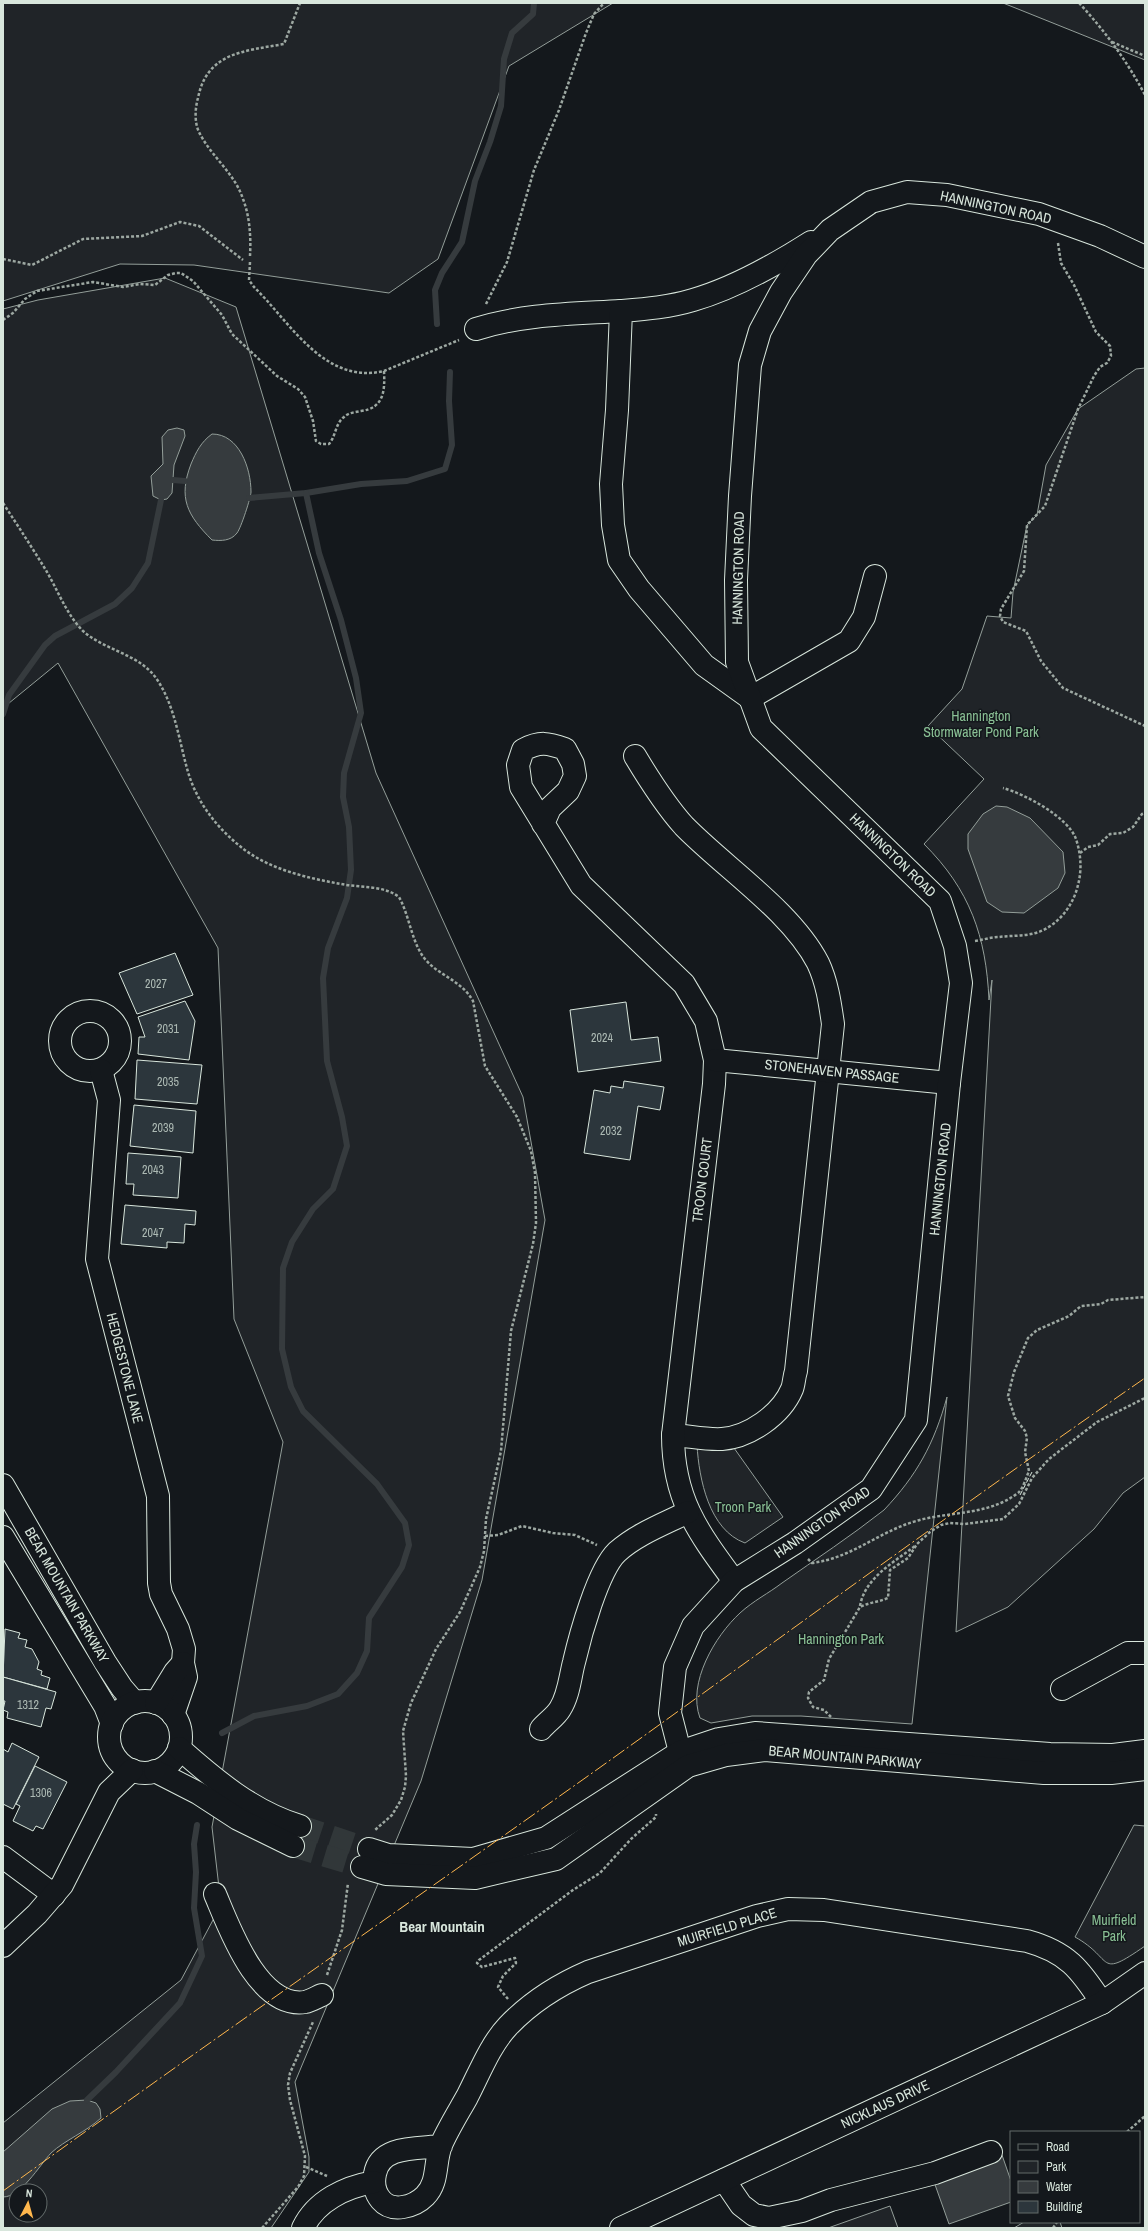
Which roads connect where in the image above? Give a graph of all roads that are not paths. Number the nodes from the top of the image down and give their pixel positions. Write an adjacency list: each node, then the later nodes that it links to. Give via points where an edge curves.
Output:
1 (830, 230): 2 (street, HANNINGTON ROAD, via 871,202 907,192 948,194 1039,214 1100,236); 3 (street, via 784,259 726,288 693,300 655,308); 6 (street, HANNINGTON ROAD, via 806,255 781,292 760,331 750,365 736,580 737,662)
2 (1145, 257)
3 (621, 311): 4 (street, via 531,317); 6 (street, via 611,484 613,525 619,560 639,589 704,665)
4 (476, 329)
5 (874, 576): 6 (street, via 864,618 849,641)
6 (750, 698): 12 (street, HANNINGTON ROAD, via 761,728 940,901 955,946 961,983)
7 (635, 756): 11 (street, via 658,793 684,826 779,913 802,938 818,963 830,995 833,1024)
8 (543, 824): 9 (street, TROON COURT, via 581,885 684,984 706,1021)
9 (715, 1060): 11 (street, STONEHAVEN PASSAGE); 13 (street, TROON COURT)
10 (101, 1070): 21 (street, HEDGESTONE LANE, via 109,1100 97,1259 158,1496 159,1583 184,1649 186,1677)
11 (828, 1070): 12 (street, STONEHAVEN PASSAGE); 13 (street, via 792,1389 770,1417 739,1436 721,1439)
12 (949, 1083): 17 (street, HANNINGTON ROAD, via 916,1420 871,1489 795,1543)
13 (673, 1435): 15 (street, TROON COURT, via 673,1458)
14 (3, 1485): 20 (street, BEAR MOUNTAIN PARKWAY, via 106,1662)
15 (688, 1512): 17 (street, TROON COURT); 23 (street, via 641,1535 612,1557 602,1576 579,1643 566,1695 560,1709)
16 (3, 1537): 22 (street, BEAR MOUNTAIN PARKWAY, via 105,1706)
17 (734, 1581): 27 (street, HANNINGTON ROAD, via 693,1626 675,1667 670,1713)
18 (1145, 1653): 19 (street, via 1128,1654)
19 (1062, 1689)
20 (135, 1703): 21 (street); 22 (street, via 125,1707)
21 (165, 1709): 24 (street, via 179,1725)
22 (112, 1724): 26 (street, via 110,1745)
23 (541, 1729)
24 (179, 1748): 30 (street, via 174,1758); 30 (street, via 214,1780 297,1836 238,1819 198,1793)
25 (1145, 1751): 27 (street, BEAR MOUNTAIN PARKWAY, via 1106,1755 1050,1754 755,1733 718,1739)
26 (114, 1755): 29 (street); 31 (street)
27 (684, 1759): 28 (street, BEAR MOUNTAIN PARKWAY, via 765,1750 1044,1773 1091,1774); 32 (street, BEAR MOUNTAIN PARKWAY, via 556,1859 475,1878 386,1874)
28 (1145, 1769)
29 (132, 1770): 30 (street, via 143,1773); 31 (street)
30 (155, 1771)
31 (109, 1792): 35 (street, via 77,1860)
32 (364, 1855)
33 (3, 1857): 35 (street)
34 (214, 1894): 38 (street, via 242,1954 262,1982 286,1999 304,2002)
35 (54, 1895): 36 (street)
36 (3, 1946)
37 (1145, 1973): 39 (street, NICKLAUS DRIVE)
38 (322, 1995)
39 (1102, 2003): 40 (street, MUIRFIELD PLACE, via 1080,1970 1066,1957 1047,1946 824,1910 788,1909 757,1916 562,1983 507,2027 490,2052); 42 (street, NICKLAUS DRIVE)
40 (441, 2146): 43 (street, via 386,2155 376,2166); 43 (street, MUIRFIELD PLACE, via 434,2184 416,2204 392,2206 382,2200)
41 (991, 2152): 42 (street, via 935,2173 769,2218 754,2215 741,2205)
42 (724, 2180): 45 (street, NICKLAUS DRIVE)
43 (374, 2182): 44 (street, via 337,2193 319,2207)
44 (303, 2228)
45 (621, 2228)

